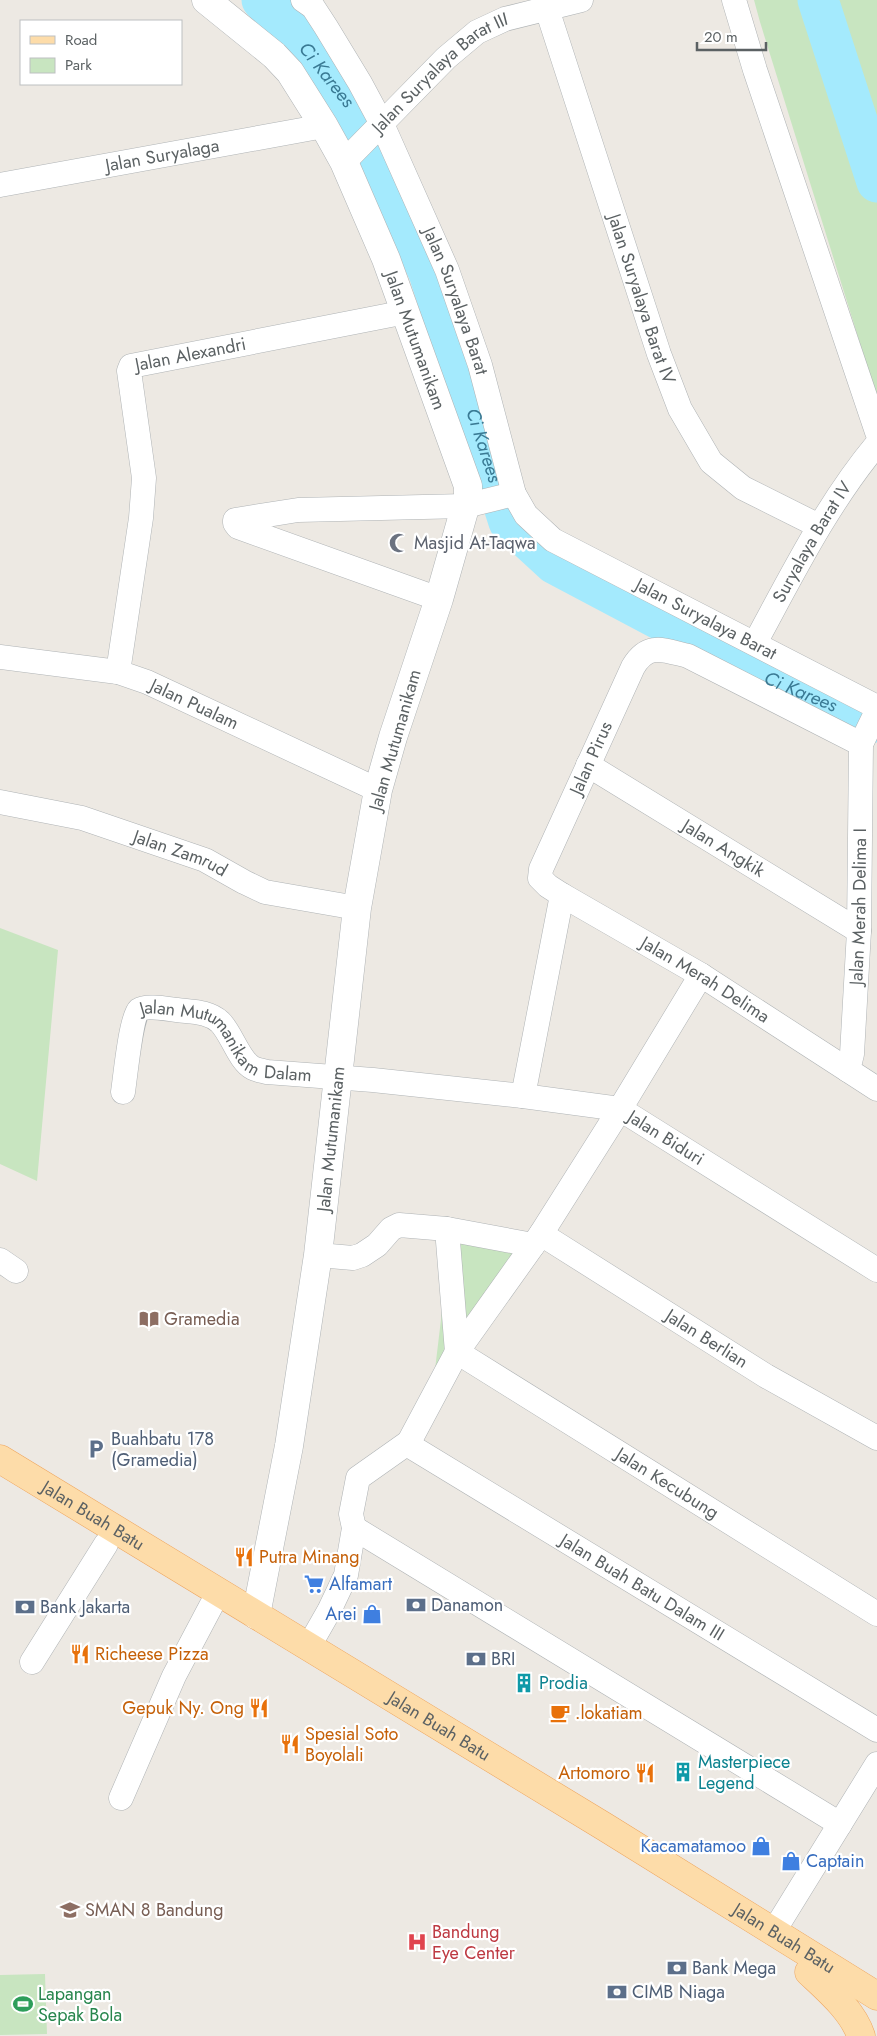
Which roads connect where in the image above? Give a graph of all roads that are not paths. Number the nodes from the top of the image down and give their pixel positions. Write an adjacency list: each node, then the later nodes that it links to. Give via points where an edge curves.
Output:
1 (206, 0): 6 (street, Jalan Mutumanikam, via 290,72)
2 (581, 0): 5 (street, Jalan Suryalaya Barat III)
3 (734, 0): 11 (street)
4 (311, 2): 7 (street, Jalan Suryalaya Barat, via 360,83)
5 (547, 9): 7 (street, Jalan Suryalaya Barat III, via 504,19 477,32 446,58); 15 (street, Jalan Suryalaya Barat IV, via 680,409 711,462 743,488)
6 (324, 126): 8 (street, Jalan Mutumanikam); 9 (street, Jalan Suryalaga)
7 (375, 130): 8 (street, Jalan Suryalaya Barat III); 13 (street, Jalan Suryalaya Barat, via 447,270 480,365)
8 (344, 162): 10 (street, Jalan Mutumanikam)
9 (0, 185)
10 (406, 312): 14 (street, Jalan Mutumanikam, via 468,486); 19 (street, Jalan Alexandri, via 131,366 144,478)
11 (877, 432)
12 (877, 444): 15 (street, Suryalaya Barat IV)
13 (509, 495): 14 (street); 17 (street, Jalan Suryalaya Barat, via 554,540)
14 (470, 505): 16 (street, Jalan Mutumanikam); 16 (street, via 298,510 235,520 238,527)
15 (819, 526): 17 (street, Suryalaya Barat IV)
16 (439, 599): 22 (street, Jalan Mutumanikam)
17 (755, 643): 20 (street, Jalan Suryalaya Barat)
18 (0, 658): 19 (street, Jalan Pualam)
19 (118, 672): 22 (street, Jalan Pualam, via 147,682)
20 (871, 723): 21 (street, Jalan Pirus, via 688,656 659,649 646,651 639,657); 27 (street, Jalan Merah Delima I)
21 (588, 765): 24 (street, Jalan Pirus); 27 (street, Jalan Angkik)
22 (378, 790): 26 (street, Jalan Mutumanikam)
23 (0, 802): 26 (street, Jalan Zamrud, via 82,818 206,860 265,892)
24 (541, 869): 25 (street, Jalan Merah Delima, via 540,878)
25 (562, 895): 28 (street, Jalan Merah Delima); 33 (street)
26 (357, 908): 30 (street, Jalan Mutumanikam)
27 (858, 931): 29 (street, Jalan Merah Delima I, via 852,1054)
28 (701, 975): 29 (street, Jalan Merah Delima); 34 (street)
29 (848, 1070): 31 (street, Jalan Merah Delima)
30 (337, 1077): 32 (street, Jalan Mutumanikam Dalam, via 253,1068 246,1063 219,1020 207,1014 144,1008 137,1013 133,1024); 33 (street, Jalan Biduri); 37 (street, Jalan Mutumanikam)
31 (877, 1089)
32 (123, 1092)
33 (523, 1096): 34 (street, Jalan Biduri)
34 (620, 1109): 36 (street); 38 (street, Jalan Biduri)
35 (447, 1229): 36 (street, Jalan Berlian); 37 (street, Jalan Berlian, via 400,1225 391,1229 377,1245 354,1258); 39 (street)
36 (537, 1239): 39 (street); 40 (street, Jalan Berlian, via 766,1376)
37 (318, 1255): 48 (street, Jalan Mutumanikam, via 289,1446)
38 (877, 1270)
39 (456, 1352): 41 (street); 47 (street, Jalan Kecubung)
40 (877, 1438)
41 (409, 1442): 44 (street, via 358,1478 351,1514); 51 (street, Jalan Buah Batu Dalam III, via 410,1446)
42 (0, 1459): 48 (main road, Jalan Buah Batu)
43 (0, 1481): 45 (main road, Jalan Buah Batu)
44 (354, 1528): 49 (street, via 346,1575); 54 (street)
45 (106, 1544): 46 (main road, Jalan Buah Batu); 50 (street)
46 (211, 1606): 53 (street, via 174,1676); 56 (main road, Jalan Buah Batu)
47 (877, 1614)
48 (256, 1615): 49 (main road, Jalan Buah Batu)
49 (309, 1646): 55 (main road, Jalan Buah Batu)
50 (32, 1662)
51 (877, 1730)
52 (877, 1764): 54 (street)
53 (120, 1798)
54 (840, 1824): 55 (street)
55 (774, 1931): 56 (main road, Jalan Buah Batu)
56 (815, 1966): 57 (main road); 58 (main road, Jalan Buah Batu); 59 (main road, Jalan Buah Batu); 60 (main road)
57 (877, 1978)
58 (877, 1996)
59 (877, 2016)
60 (861, 2036)

